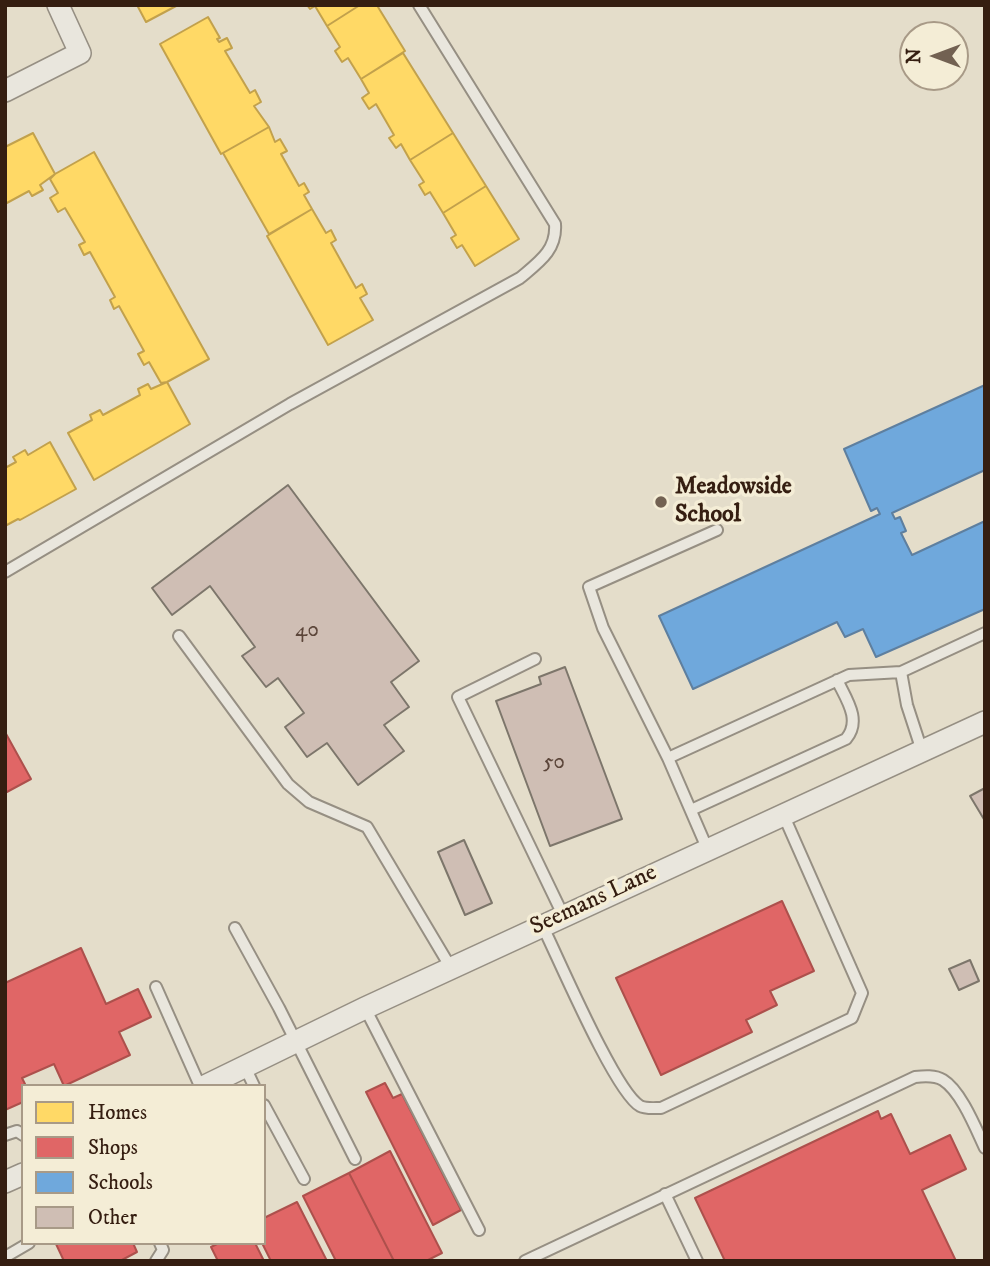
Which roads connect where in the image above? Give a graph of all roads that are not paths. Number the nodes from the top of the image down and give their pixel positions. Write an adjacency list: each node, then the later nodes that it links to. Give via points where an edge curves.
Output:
1 (58, 5): 3 (street, via 80,52)
2 (419, 5): 5 (lane, via 555,224 556,238 546,257 520,278 290,404)
3 (5, 91)
4 (717, 530): 13 (lane, via 589,587 603,628)
5 (5, 572)
6 (985, 633): 9 (lane)
7 (178, 636): 20 (lane, via 288,784 309,802 367,827)
8 (535, 659): 17 (lane, via 458,697)
9 (901, 672): 10 (lane); 12 (lane)
10 (837, 680): 13 (lane); 14 (lane, via 852,710 851,733 846,740)
11 (985, 722): 12 (street, Seemans Lane)
12 (922, 751): 15 (street, Seemans Lane)
13 (668, 758): 14 (lane)
14 (691, 810): 16 (lane)
15 (782, 813): 16 (street, Seemans Lane); 18 (lane, via 863,993 852,1018 661,1108 642,1107 629,1097)
16 (707, 848): 17 (street, Seemans Lane)
17 (563, 915): 18 (street, Seemans Lane)
18 (542, 925): 20 (street, Seemans Lane)
19 (235, 928): 23 (lane)
20 (452, 968): 22 (street, Seemans Lane)
21 (156, 987): 25 (lane)
22 (365, 1008): 23 (street, Seemans Lane); 34 (lane)
23 (295, 1041): 24 (street, Seemans Lane); 29 (lane)
24 (250, 1076): 26 (street, Seemans Lane)
25 (202, 1084)
26 (212, 1084)
27 (266, 1109): 31 (lane)
28 (985, 1148): 33 (lane, via 953,1090 943,1080 915,1077)
29 (355, 1159)
30 (21, 1175): 32 (street)
31 (304, 1179)
32 (5, 1182)
33 (665, 1194): 39 (lane); 40 (lane)
34 (479, 1230)
35 (26, 1245): 37 (lane)
36 (161, 1245): 38 (lane, via 163,1250)
37 (5, 1257)
38 (156, 1261)
39 (525, 1261)
40 (697, 1261)

